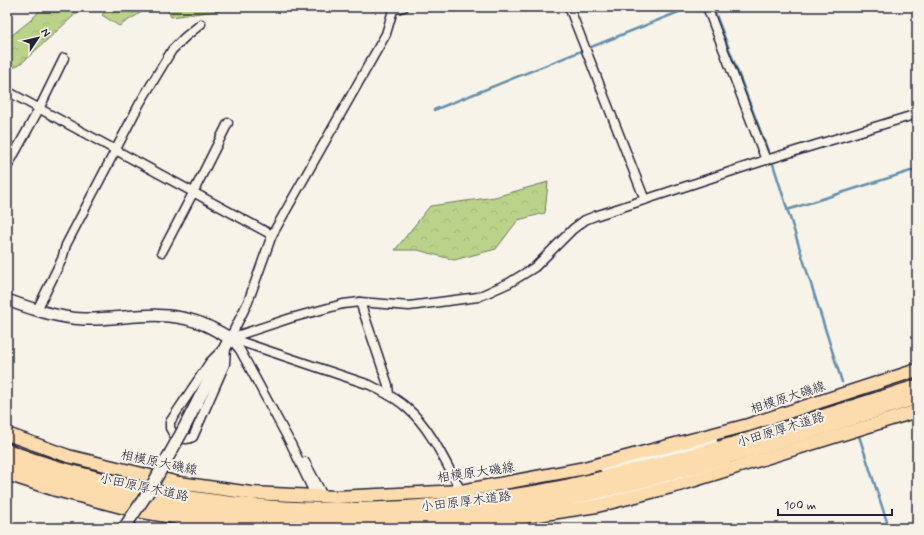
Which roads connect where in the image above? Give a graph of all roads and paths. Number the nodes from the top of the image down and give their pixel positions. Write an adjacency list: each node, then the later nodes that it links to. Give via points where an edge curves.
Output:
1 (404, 7): 15 (street, via 393,10 386,34)
2 (569, 7): 14 (street)
3 (707, 7): 11 (street)
4 (201, 24): 10 (street, via 172,50)
5 (64, 58): 7 (street)
6 (7, 91): 7 (street)
7 (39, 109): 10 (street); 12 (street)
8 (917, 114): 11 (street)
9 (228, 123): 13 (street)
10 (115, 151): 13 (street); 19 (street, via 66,245 62,259)
11 (766, 160): 14 (street)
12 (7, 167)
13 (193, 193): 15 (street); 16 (street)
14 (645, 200): 18 (street, via 585,220 535,268 478,297 409,306)
15 (272, 235): 20 (street, via 248,302)
16 (162, 252)
17 (7, 300): 19 (street)
18 (360, 302): 20 (street, via 291,318); 23 (street)
19 (37, 310): 20 (street, via 83,319 170,316 194,320)
20 (228, 342): 20 (street, via 225,364 193,437 186,439 174,435 170,422 210,362); 23 (street, via 370,385); 31 (street, via 240,350); 35 (street, bridge, via 182,432)
21 (917, 370): 30 (main road, 相模原大磯線, via 748,426 580,469)
22 (917, 387): 27 (highway, 小田原厚木道路, via 754,439 586,483 454,505 387,510 260,507 202,500 104,480)
23 (389, 394): 30 (street, via 407,408 423,426)
24 (917, 397): 28 (highway, 小田原厚木道路, via 757,449 588,493 518,507 395,520 260,517 200,510 100,490)
25 (917, 411): 34 (main road, via 679,485 597,506)
26 (7, 434): 31 (main road, 相模原大磯線, via 68,456 179,483 251,493)
27 (7, 451)
28 (7, 462)
29 (7, 474): 32 (main road)
30 (461, 491): 31 (main road, 相模原大磯線)
31 (318, 494)
32 (137, 511): 33 (main road); 35 (street)
33 (181, 523): 36 (main road)
34 (480, 526): 37 (main road)
35 (125, 528)
36 (263, 528)
37 (402, 528)

